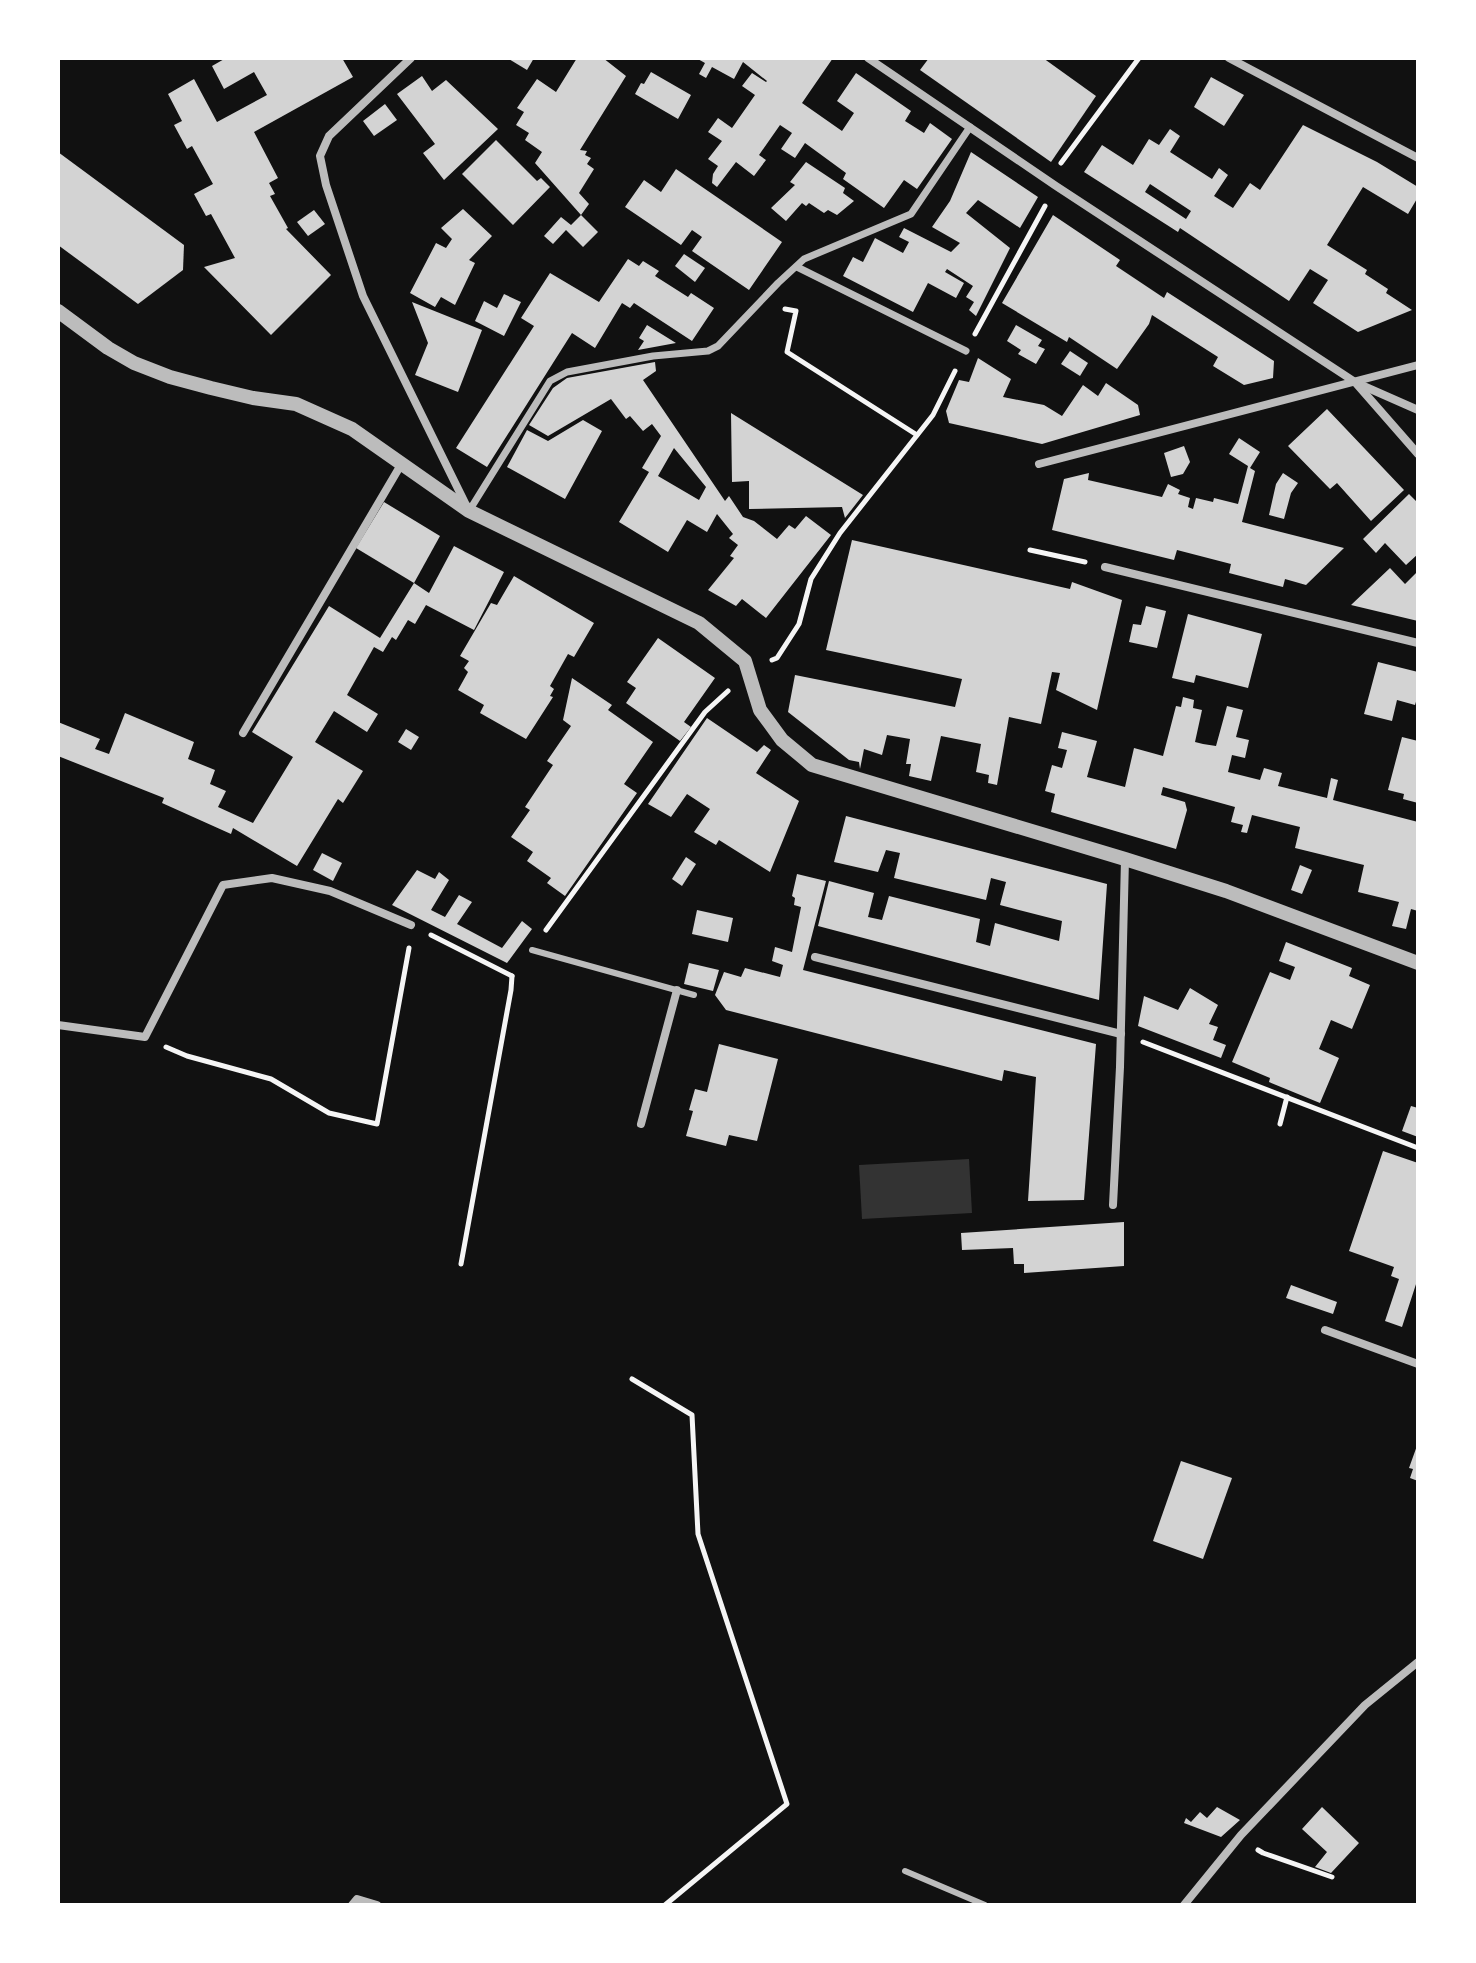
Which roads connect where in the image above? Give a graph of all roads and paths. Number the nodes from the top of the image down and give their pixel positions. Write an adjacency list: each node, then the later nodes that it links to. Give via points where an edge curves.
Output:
1 (411, 58): 19 (street, via 329,136 320,156 363,296)
2 (868, 58): 5 (street)
3 (1139, 58): 7 (path, via 1059,165)
4 (1229, 58): 6 (street)
5 (970, 127): 7 (street); 8 (street, via 911,214 804,259)
6 (1418, 158)
7 (1056, 186): 11 (path); 13 (street)
8 (797, 267): 11 (street); 19 (street, via 708,351 567,372 550,381)
9 (776, 308): 15 (path, via 796,311 787,352)
10 (58, 311): 17 (street, via 134,363 211,388 296,404 352,429)
11 (966, 351): 15 (path)
12 (1418, 365): 13 (street)
13 (1355, 382): 14 (street); 16 (street); 18 (street)
14 (1418, 410)
15 (917, 435): 23 (path, via 856,508 811,579 799,624 777,658)
16 (1418, 454)
17 (402, 462): 19 (street); 24 (street)
18 (1039, 464)
19 (469, 511): 23 (street, via 699,623 745,661)
20 (1030, 550): 21 (path)
21 (1105, 567): 22 (street)
22 (1418, 643)
23 (749, 672): 25 (street, via 760,710 782,740 812,765); 27 (path, via 705,712)
24 (243, 733)
25 (1125, 859): 29 (street); 34 (street)
26 (411, 925): 30 (path); 35 (street, via 330,891 287,881 223,885); 35 (path, via 377,1124 329,1113 271,1079 187,1056)
27 (532, 950): 30 (path); 31 (lane)
28 (815, 957): 34 (street)
29 (1418, 963)
30 (512, 976): 41 (path)
31 (677, 990): 32 (lane); 37 (street)
32 (694, 995)
33 (58, 1025): 35 (street)
34 (1121, 1034): 36 (path); 40 (street)
35 (145, 1037)
36 (1287, 1097): 38 (path); 39 (path)
37 (641, 1124)
38 (1280, 1124)
39 (1418, 1148)
40 (1113, 1205)
41 (461, 1264)
42 (1325, 1330): 43 (street)
43 (1418, 1364)
44 (632, 1379): 51 (path, via 692,1415 698,1534 787,1804)
45 (1418, 1662): 46 (street, via 1365,1705)
46 (1241, 1835): 48 (path, via 1263,1853); 53 (street)
47 (905, 1871): 52 (lane)
48 (1332, 1877)
49 (352, 1905): 50 (street, via 357,1899)
50 (377, 1905)
51 (665, 1905)
52 (985, 1905)
53 (1184, 1905)

